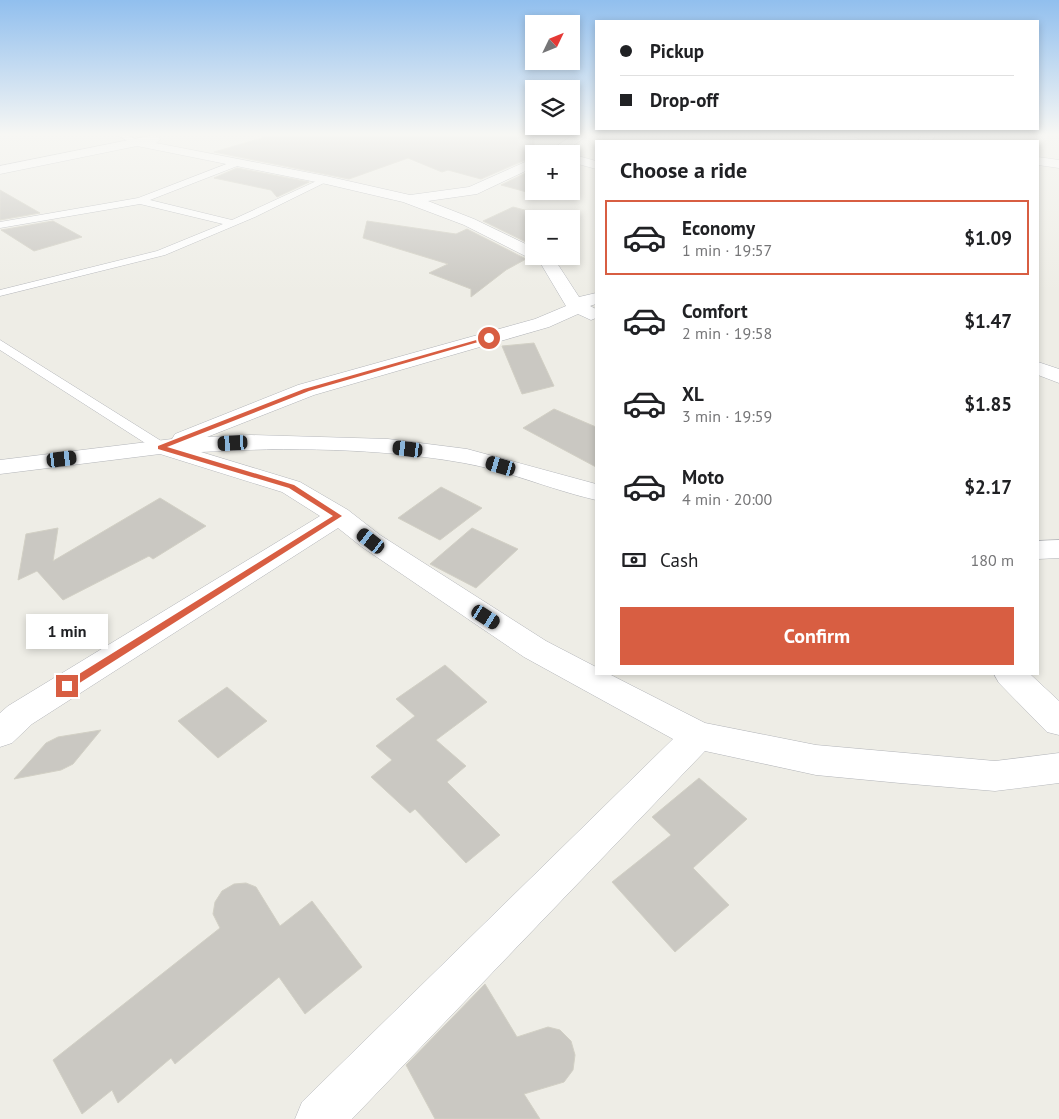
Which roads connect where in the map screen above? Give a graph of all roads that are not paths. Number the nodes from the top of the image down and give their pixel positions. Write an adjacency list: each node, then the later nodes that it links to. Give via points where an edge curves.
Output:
1 (176, 187): 7 (lane)
2 (310, 187): 9 (lane)
3 (357, 187): 6 (street)
4 (480, 187): 5 (street)
5 (472, 191): 6 (street); 8 (street)
6 (408, 199): 8 (street)
7 (140, 201): 9 (lane); 10 (lane)
8 (469, 222): 11 (street)
9 (232, 223): 13 (lane, via 161,253)
10 (0, 226)
11 (525, 251)
12 (550, 265): 15 (street)
13 (0, 294)
14 (595, 298): 15 (street)
15 (575, 305): 16 (street); 20 (street, via 576,308 542,323 306,390)
16 (595, 316)
17 (0, 344): 20 (lane)
18 (1039, 368): 19 (street)
19 (1059, 377)
20 (161, 447): 21 (street); 22 (street, via 265,442 388,446 466,456); 23 (street, via 291,486)
21 (0, 467)
22 (595, 492)
23 (338, 516): 28 (street, via 20,716); 29 (street, via 535,649)
24 (1059, 549): 25 (street)
25 (1039, 550)
26 (1011, 675): 27 (street)
27 (1059, 722)
28 (0, 733)
29 (698, 736): 30 (street, via 816,760 900,768 995,776); 31 (street)
30 (1059, 768)
31 (319, 1119)

